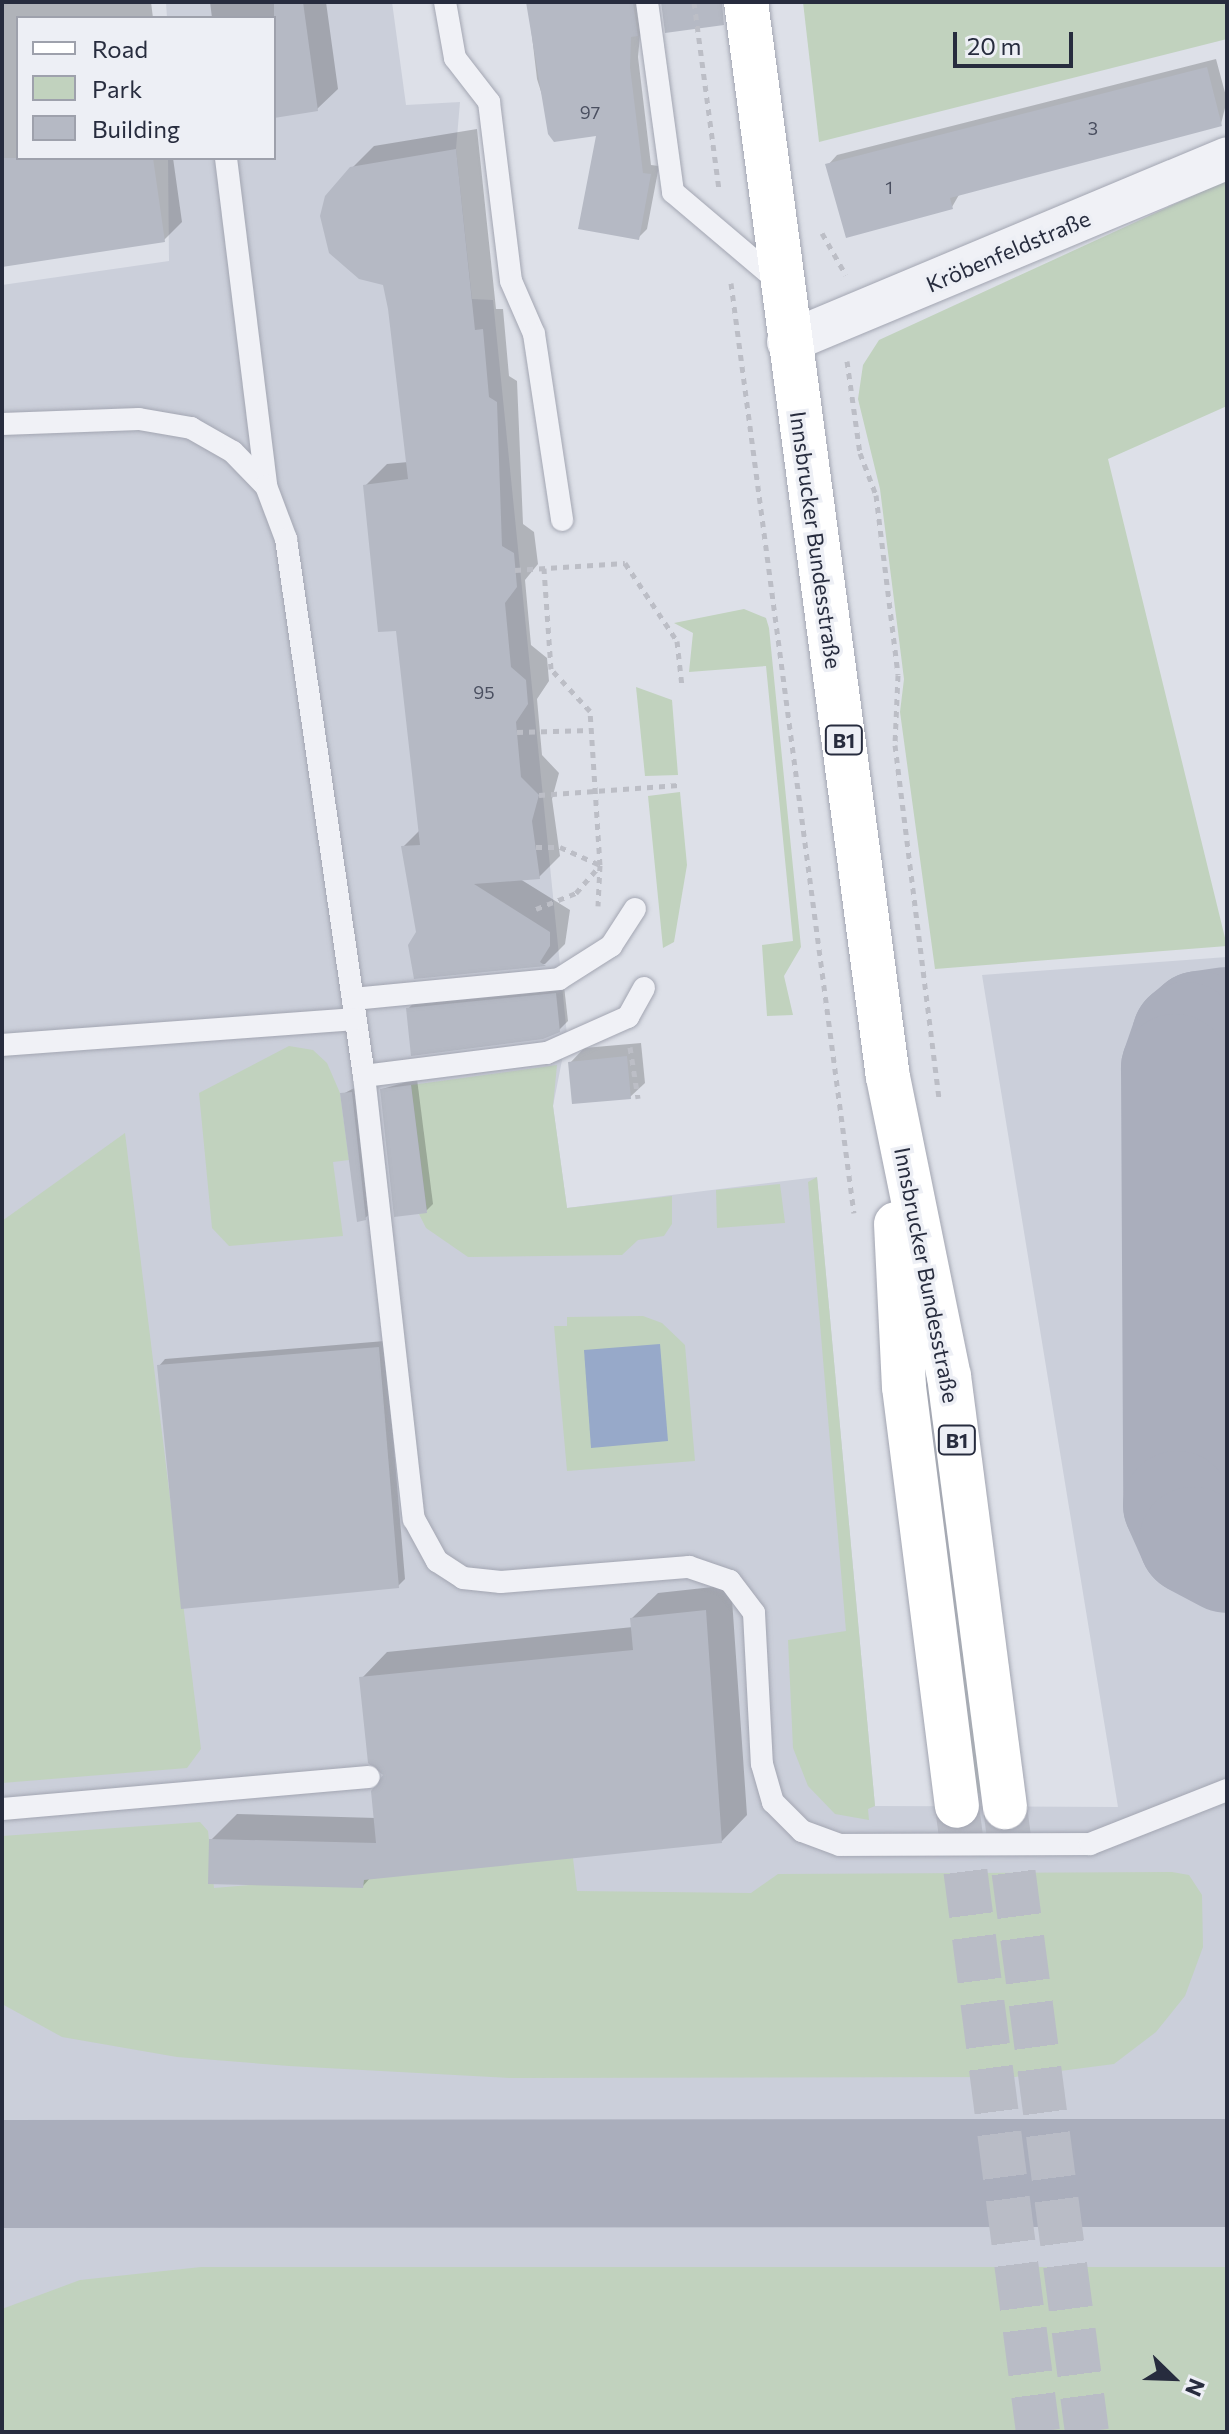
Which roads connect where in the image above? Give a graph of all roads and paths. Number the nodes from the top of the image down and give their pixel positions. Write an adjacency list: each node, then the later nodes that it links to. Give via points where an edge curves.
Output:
1 (445, 2): 14 (lane, via 455,58 489,102 511,281 534,334)
2 (647, 2): 8 (lane, via 673,192)
3 (694, 2): 8 (path)
4 (746, 2): 9 (main road, Innsbrucker Bundesstraße / B1)
5 (1227, 158): 10 (street, Kröbenfeldstraße)
6 (226, 160): 13 (lane)
7 (820, 218): 10 (path, via 833,262 852,281)
8 (724, 231): 9 (lane); 31 (path)
9 (781, 283): 11 (main road, Innsbrucker Bundesstraße / B1)
10 (844, 320): 11 (street, Kröbenfeldstraße); 20 (path, via 852,406 876,495 898,675)
11 (788, 342): 30 (main road, Innsbrucker Bundesstraße / B1)
12 (2, 424): 13 (lane, via 139,419 191,428 233,452)
13 (266, 486): 27 (lane, via 286,539)
14 (562, 520)
15 (544, 568): 16 (path); 17 (path, via 625,563 677,641); 18 (path, via 551,669 590,711)
16 (515, 570)
17 (682, 686)
18 (591, 730): 19 (path); 22 (path)
19 (517, 732)
20 (895, 745)
21 (679, 785): 22 (path)
22 (594, 789): 23 (path); 24 (path, via 596,874 576,893)
23 (539, 795)
24 (536, 909)
25 (635, 909): 27 (lane, via 611,946 559,979)
26 (644, 988): 29 (lane, via 628,1017 547,1053)
27 (354, 1009): 28 (lane); 29 (lane)
28 (2, 1045)
29 (364, 1076): 35 (lane, via 414,1519 437,1561 463,1578 501,1582 689,1567 730,1581 754,1613 762,1764 773,1802 802,1831 840,1845 1090,1844)
30 (888, 1077): 32 (main road, Innsbrucker Bundesstraße / B1, via 949,1376); 33 (main road, Innsbrucker Bundesstraße / B1, via 904,1387)
31 (855, 1224)
32 (983, 1637): 33 (lane); 37 (main road, Innsbrucker Bundesstraße / B1)
33 (936, 1642): 36 (main road, Innsbrucker Bundesstraße / B1)
34 (369, 1777): 38 (lane)
35 (1227, 1790)
36 (957, 1806)
37 (1005, 1807)
38 (2, 1809)

